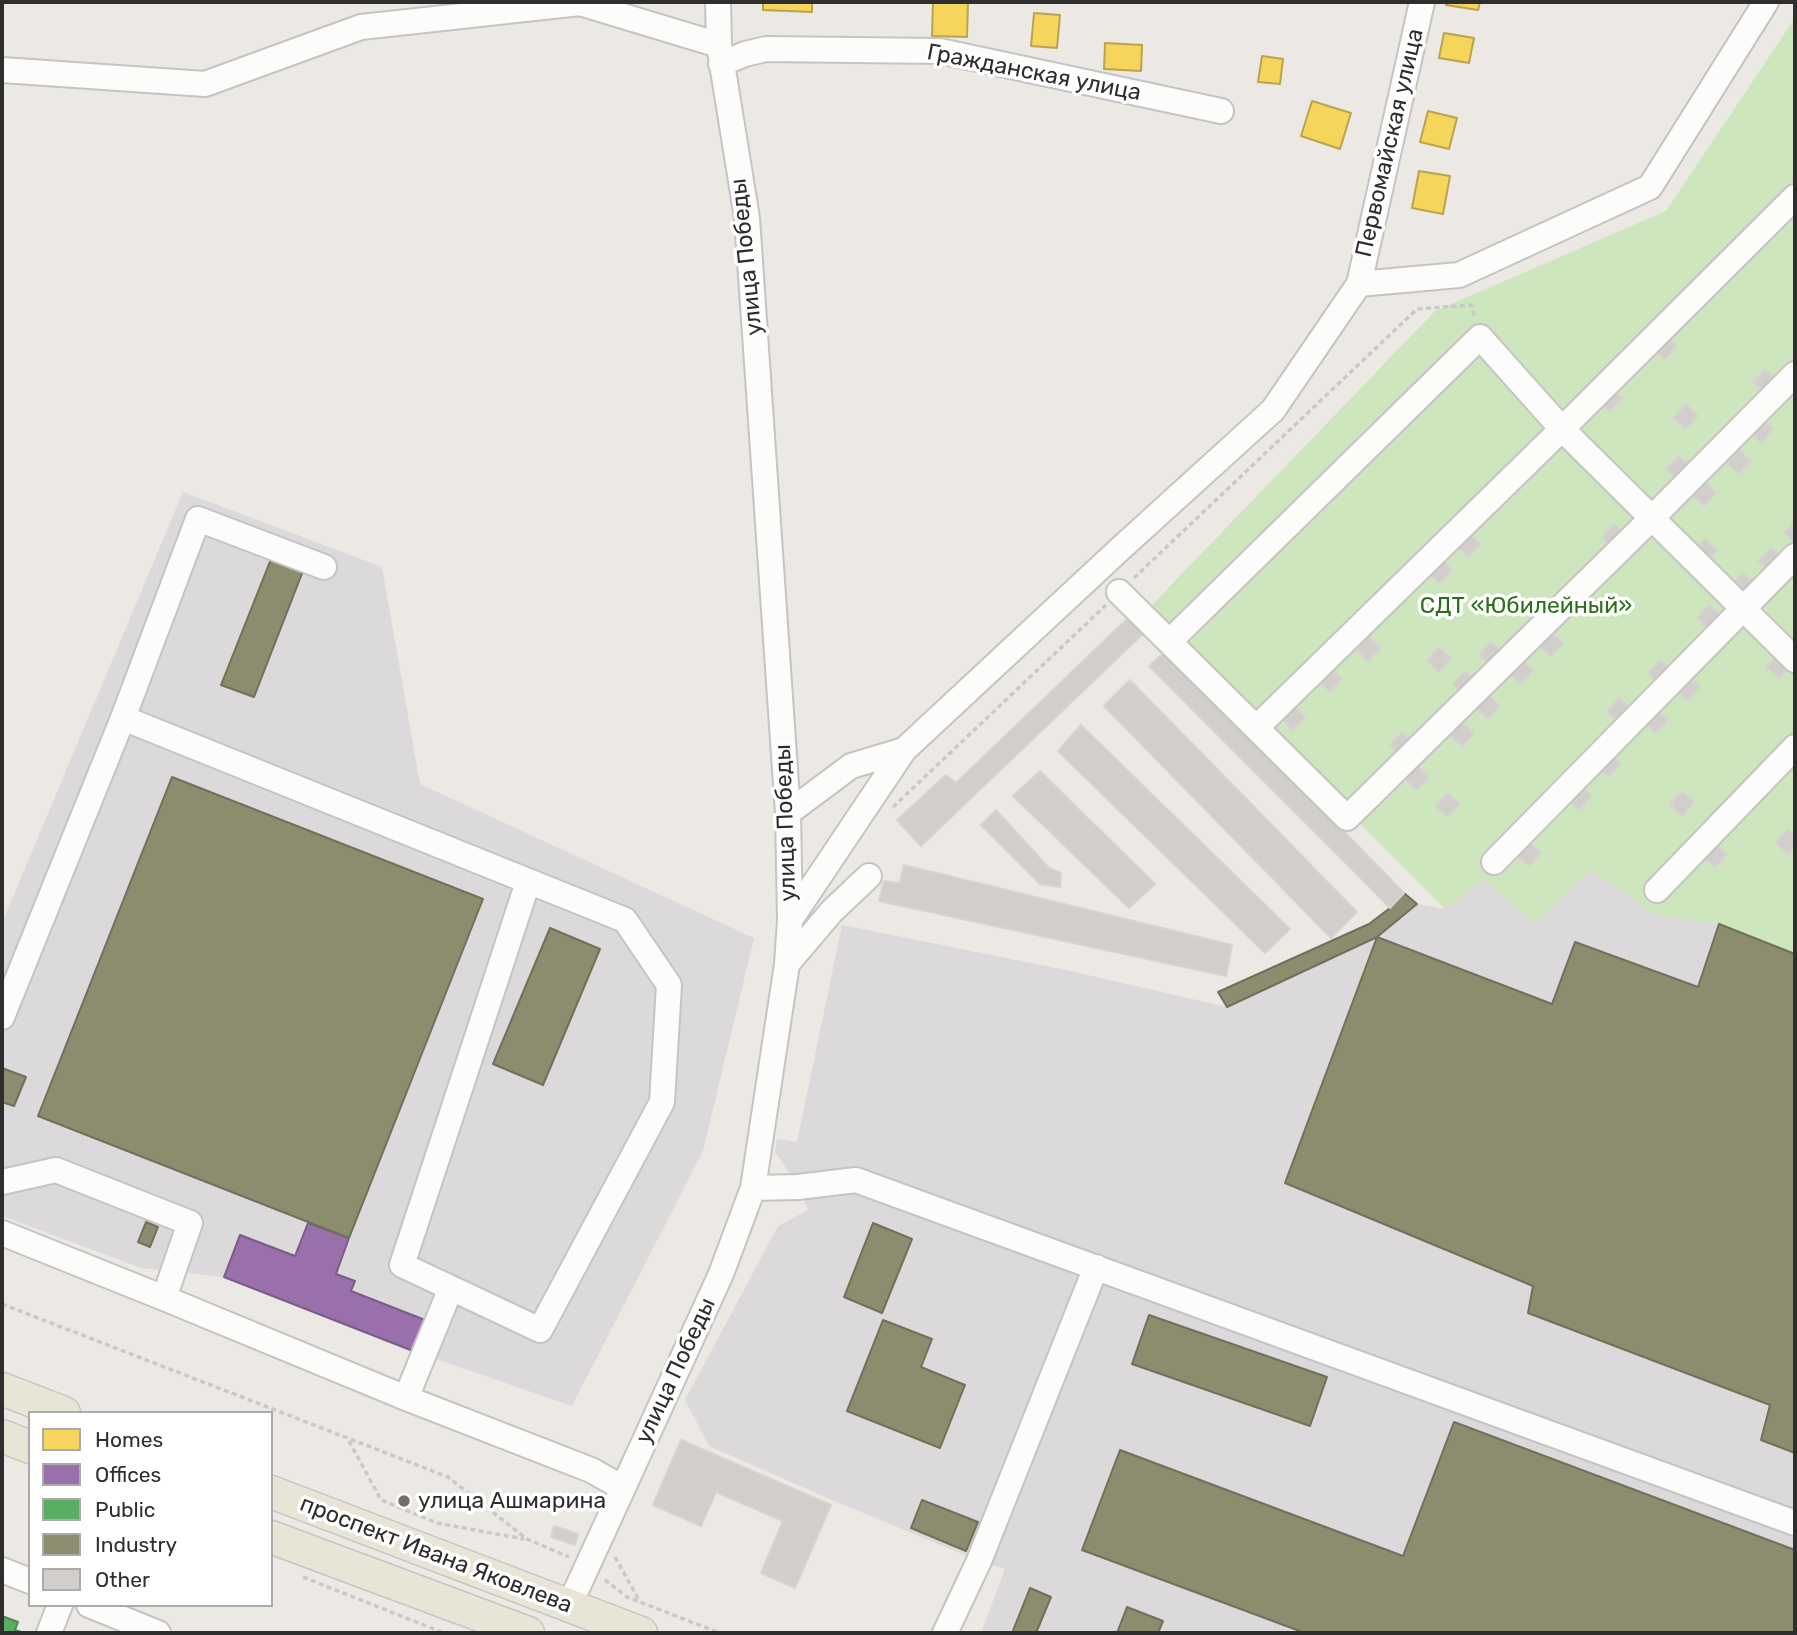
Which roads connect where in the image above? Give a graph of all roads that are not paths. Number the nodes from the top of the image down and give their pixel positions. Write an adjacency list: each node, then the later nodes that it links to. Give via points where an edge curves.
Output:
1 (718, 2): 4 (street, улица Победы)
2 (1422, 2): 8 (street, Первомайская улица)
3 (1766, 2): 8 (street, via 1650,187 1459,275)
4 (720, 55): 5 (street, via 580,3 361,27 205,84); 6 (street, Гражданская улица, via 766,49 940,51); 22 (street, улица Победы, via 747,218)
5 (2, 70)
6 (1221, 111)
7 (1795, 197): 10 (street)
8 (1359, 284): 21 (street, via 1273,410)
9 (1795, 373): 11 (street)
10 (1562, 429): 11 (street); 16 (street, via 1480,337); 19 (street)
11 (1652, 518): 15 (street); 19 (street, via 1347,818)
12 (1795, 556): 15 (street)
13 (324, 567): 18 (street, via 198,519)
14 (1119, 592): 16 (street)
15 (1744, 609): 17 (street); 23 (street)
16 (1170, 641): 19 (street)
17 (1795, 660)
18 (122, 718): 25 (street); 29 (street)
19 (1257, 727)
20 (1795, 747): 26 (street)
21 (904, 750): 22 (street, via 851,766); 27 (street)
22 (788, 813): 27 (street, улица Победы)
23 (1494, 862)
24 (869, 876): 28 (street)
25 (528, 881): 34 (street, via 402,1265); 34 (street, via 625,920 669,985 662,1102 540,1329)
26 (1657, 890)
27 (790, 920): 28 (street, улица Победы)
28 (787, 964): 31 (street, улица Победы)
29 (2, 1017)
30 (2, 1182): 35 (street, via 56,1170 190,1223)
31 (753, 1188): 33 (street, via 856,1180); 41 (street, улица Победы, via 721,1274)
32 (2, 1233): 35 (street)
33 (1096, 1268): 43 (street); 54 (street, via 979,1561)
34 (451, 1287): 37 (street)
35 (164, 1298): 37 (street)
36 (2, 1389): 38 (main road)
37 (406, 1398): 41 (street, via 592,1470)
38 (59, 1411)
39 (2, 1436): 40 (main road)
40 (28, 1446)
41 (623, 1488): 47 (street, улица Победы)
42 (273, 1493): 47 (main road, проспект Ивана Яковлева)
43 (1795, 1523)
44 (273, 1538): 53 (main road, проспект Ивана Яковлева)
45 (2, 1570): 46 (street)
46 (28, 1580)
47 (569, 1606): 50 (main road, проспект Ивана Яковлева)
48 (59, 1607): 51 (street)
49 (94, 1607): 52 (street)
50 (641, 1618)
51 (49, 1633)
52 (158, 1633)
53 (528, 1633)
54 (944, 1633)

